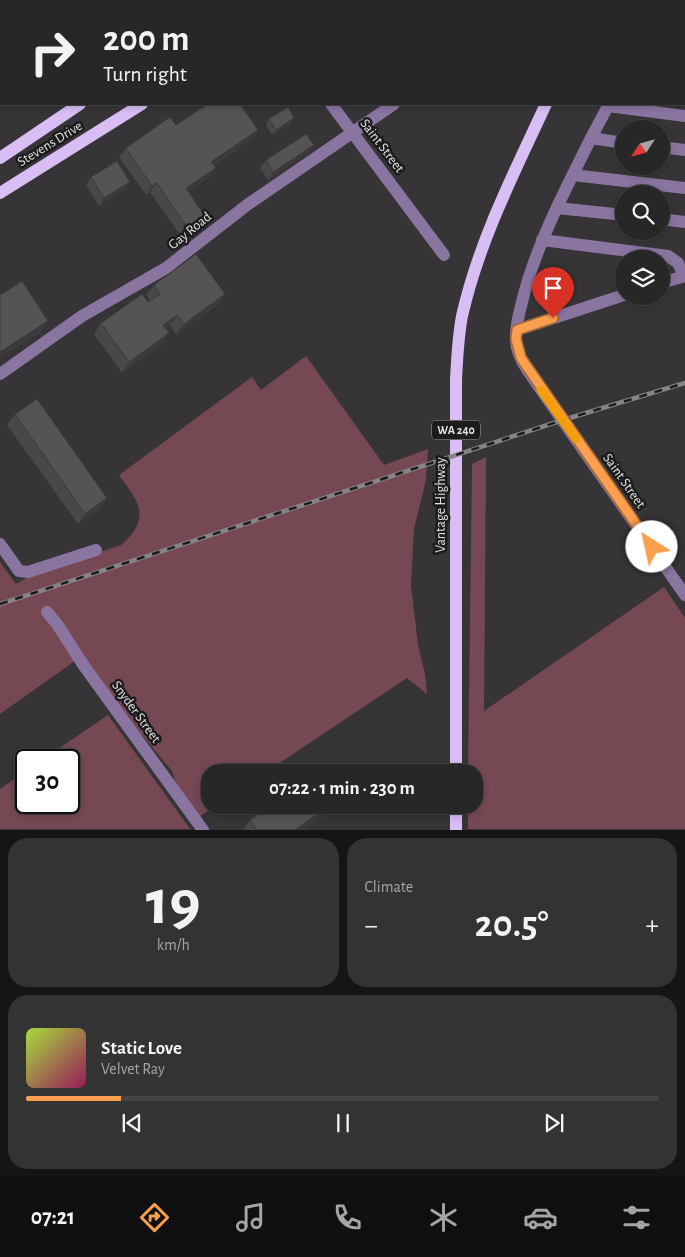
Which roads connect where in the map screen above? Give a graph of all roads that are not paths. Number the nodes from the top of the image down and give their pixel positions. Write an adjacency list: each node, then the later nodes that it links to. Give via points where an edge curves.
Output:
1 (79, 105): 13 (main road, Stevens Drive)
2 (140, 105): 16 (main road, Stevens Drive)
3 (332, 105): 8 (street, Saint Street)
4 (393, 105): 8 (street, Gay Road)
5 (546, 105): 32 (main road, Vantage Highway / WA 240, via 485,240 470,286 460,333 456,380)
6 (608, 105): 7 (street); 9 (street, Saint Street)
7 (685, 116)
8 (353, 133): 22 (street, Saint Street); 27 (street, Gay Road, via 239,211 166,268 82,316)
9 (590, 138): 10 (street); 14 (street, Saint Street)
10 (615, 141)
11 (670, 148): 12 (street)
12 (685, 150)
13 (0, 158)
14 (572, 175): 15 (street); 17 (street, Saint Street)
15 (685, 188)
16 (0, 193)
17 (557, 208): 18 (street); 21 (street, Saint Street)
18 (615, 214)
19 (670, 220): 20 (street)
20 (685, 222)
21 (542, 240): 23 (street, via 668,256 678,263); 26 (street, Saint Street, via 526,287)
22 (444, 255)
23 (685, 276): 24 (street)
24 (670, 280)
25 (615, 298): 26 (street)
26 (517, 330): 30 (street, Saint Street, via 517,349 524,364)
27 (0, 374)
28 (0, 544): 29 (street, via 19,571 28,572)
29 (96, 550)
30 (685, 595)
31 (47, 612): 34 (street, Snyder Street)
32 (456, 764)
33 (456, 814): 35 (main road)
34 (203, 830)
35 (456, 830)

